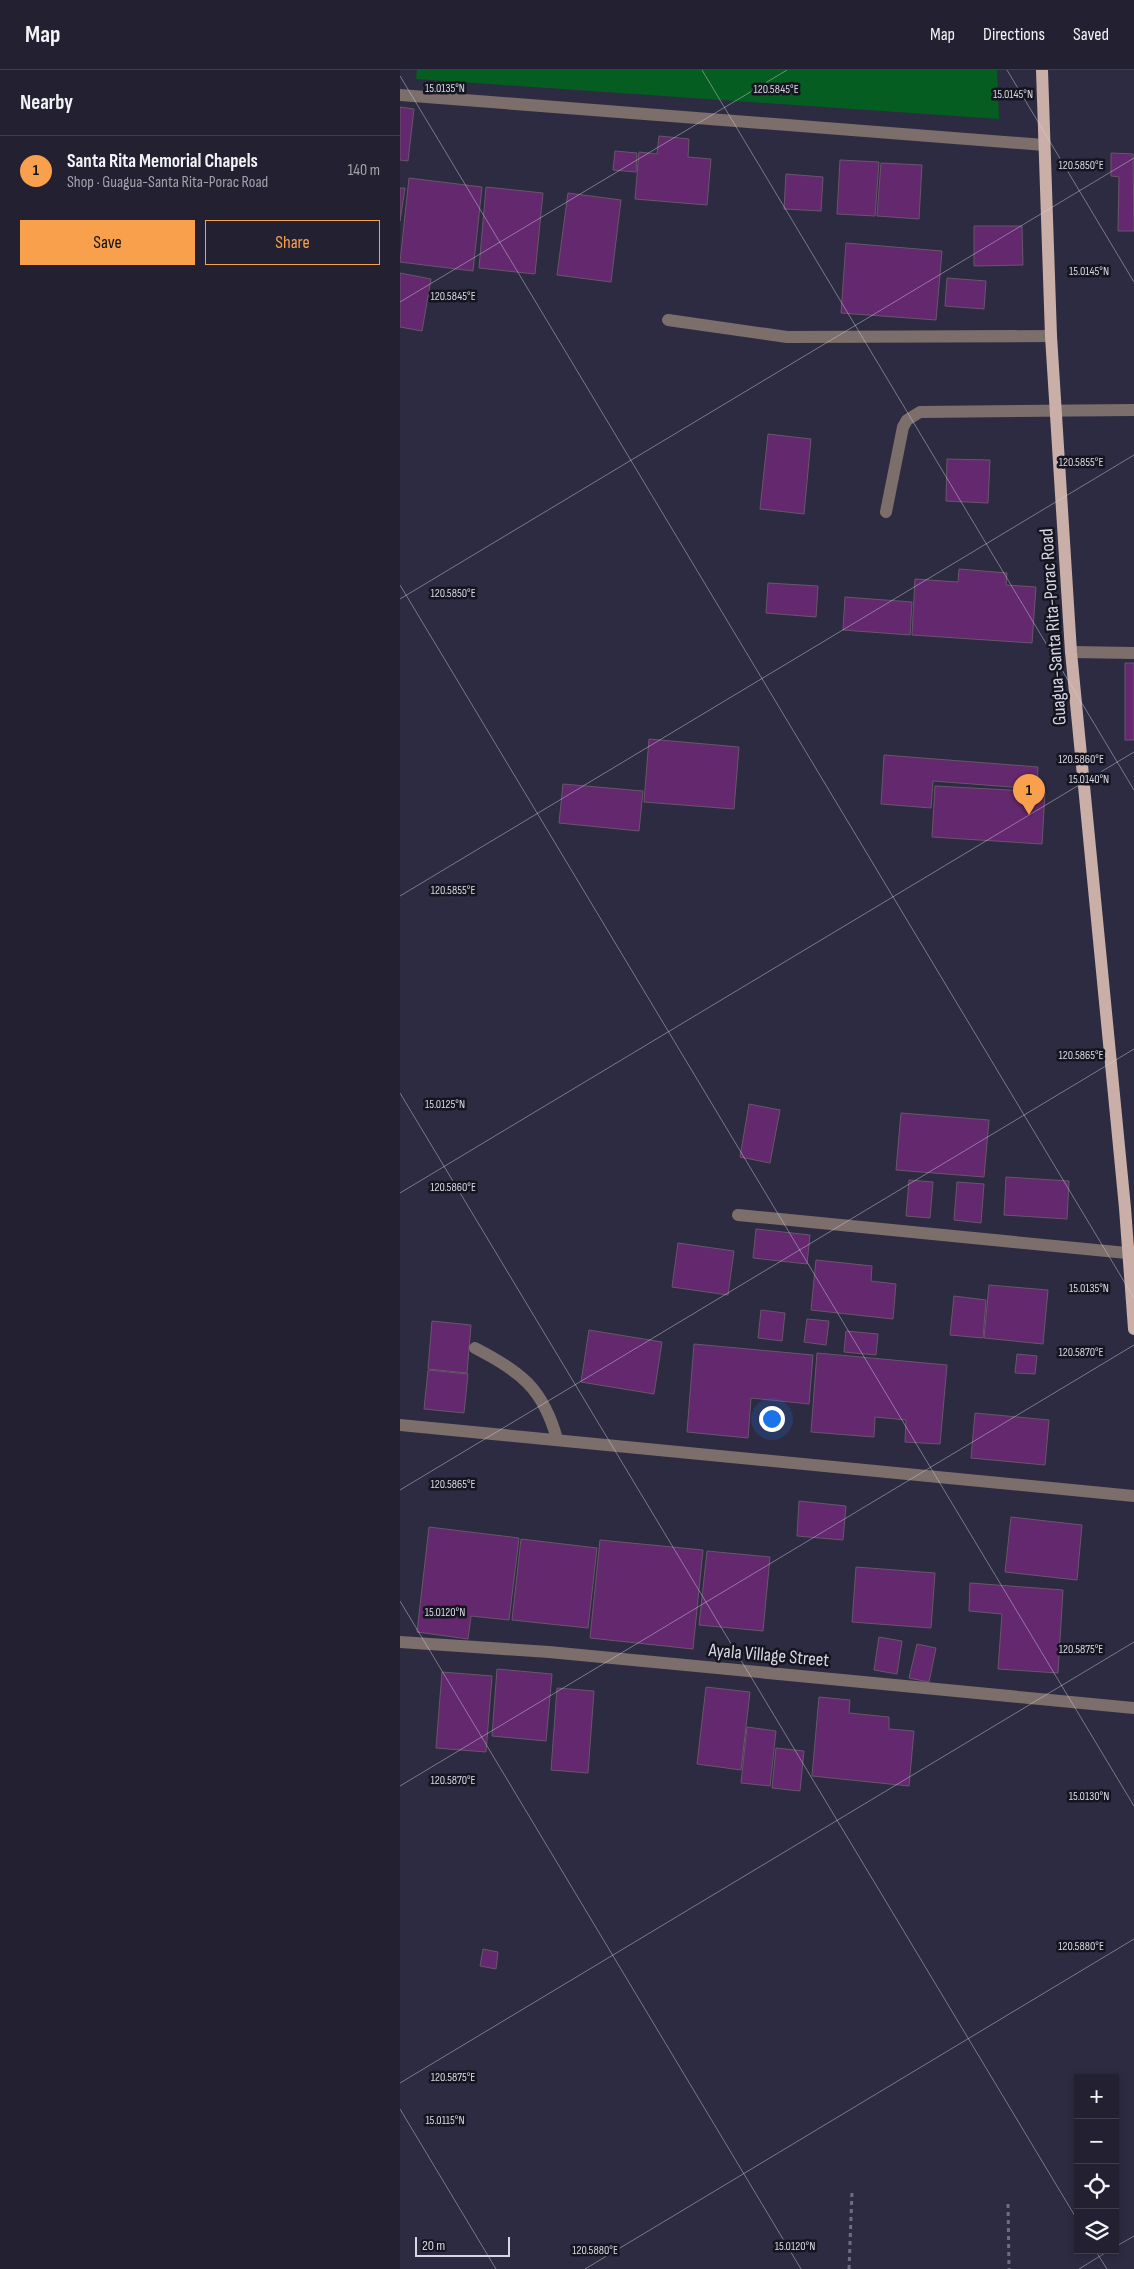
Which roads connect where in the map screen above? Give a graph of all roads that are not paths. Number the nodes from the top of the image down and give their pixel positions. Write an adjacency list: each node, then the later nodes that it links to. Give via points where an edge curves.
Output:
1 (1042, 70): 3 (main road, Guagua-Santa Rita-Porac Road)
2 (400, 95): 3 (street)
3 (1044, 145): 5 (main road, Guagua-Santa Rita-Porac Road)
4 (668, 320): 5 (street, via 787,337)
5 (1051, 336): 7 (main road, Guagua-Santa Rita-Porac Road)
6 (1134, 410): 7 (street)
7 (1056, 411): 8 (street, via 920,412 912,415 903,427); 9 (main road, Guagua-Santa Rita-Porac Road)
8 (886, 512)
9 (1071, 652): 10 (street); 11 (main road, Guagua-Santa Rita-Porac Road)
10 (1134, 653)
11 (1130, 1208): 13 (main road, Guagua-Santa Rita-Porac Road)
12 (738, 1215): 13 (street)
13 (1128, 1252): 14 (main road, Guagua-Santa Rita-Porac Road)
14 (1134, 1329)
15 (475, 1348): 17 (street, via 524,1378 538,1393 550,1415)
16 (400, 1425): 17 (street)
17 (557, 1439): 18 (street)
18 (1134, 1496)
19 (400, 1642): 20 (street, Ayala Village Street, via 559,1653)
20 (1134, 1708)

